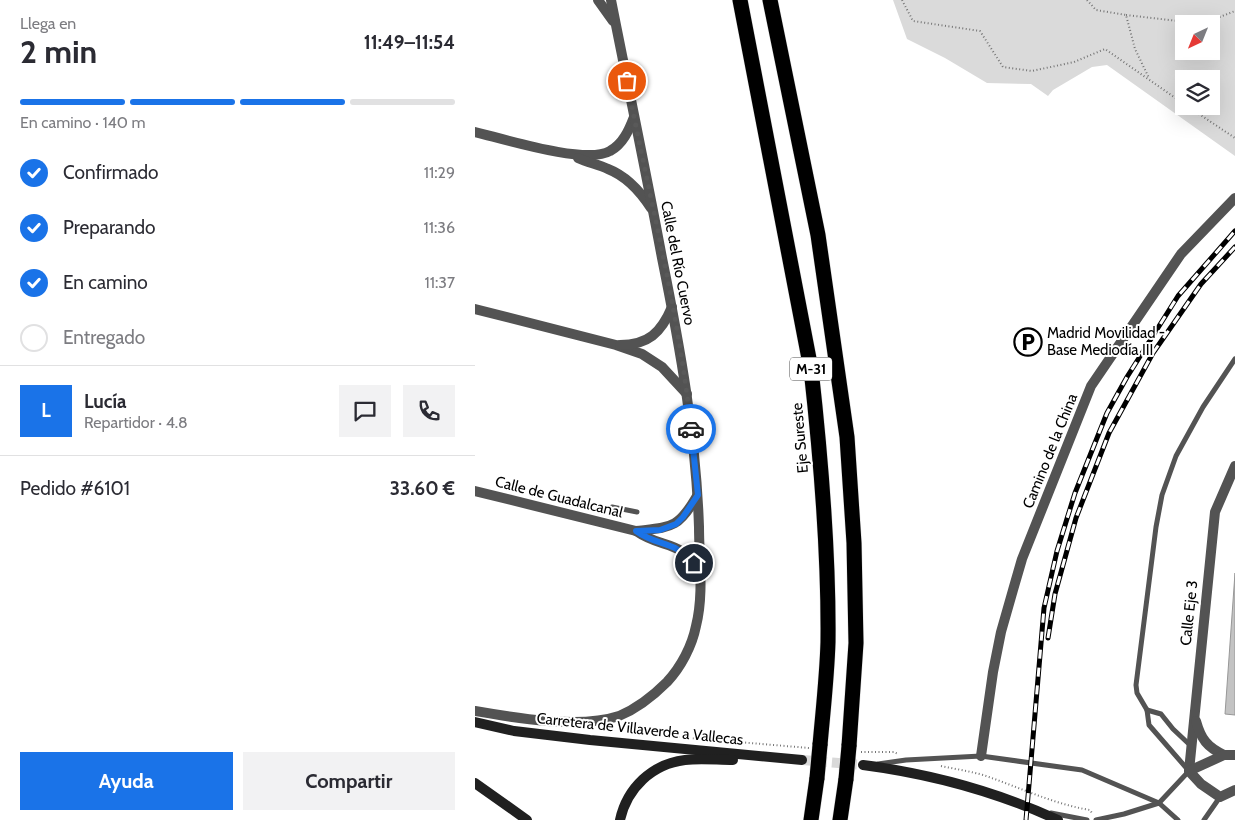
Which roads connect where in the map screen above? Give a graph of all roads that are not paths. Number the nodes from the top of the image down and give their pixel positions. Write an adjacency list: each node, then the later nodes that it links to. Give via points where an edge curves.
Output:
1 (598, 0): 5 (street)
2 (611, 0): 5 (street, Calle del Río Cuervo)
3 (740, 0): 42 (highway, Eje Sureste / M-31, bridge, via 811,369 818,430 828,643)
4 (771, 0): 43 (highway, M-31, bridge, via 818,235 847,437 856,643 851,749)
5 (616, 26): 6 (street, Calle del Río Cuervo)
6 (634, 117): 8 (street, via 623,140 611,151 594,156); 10 (street, Calle del Río Cuervo)
7 (475, 132): 8 (street)
8 (573, 155): 10 (street, via 625,178)
9 (1235, 198): 30 (street, Camino de la China, via 1181,254 1091,386 1022,559 1001,632)
10 (654, 212): 11 (street, Calle del Río Cuervo)
11 (672, 307): 13 (street, via 663,325 650,338 629,345); 15 (street, Calle del Río Cuervo)
12 (475, 309): 13 (street)
13 (616, 344): 15 (street, via 657,363)
14 (1235, 360): 23 (lane, via 1203,407 1176,456 1162,495 1136,685)
15 (687, 395): 18 (street, Calle del Río Cuervo)
16 (1235, 466): 25 (street, Calle Eje 3, via 1215,512)
17 (475, 491): 21 (street, Calle de Guadalcanal)
18 (698, 495): 21 (street, Calle de Guadalcanal, via 676,524 660,530); 22 (street, Calle del Río Cuervo)
19 (612, 507): 20 (lane)
20 (637, 512)
21 (636, 531): 22 (street, Calle de Guadalcanal, via 648,540 679,549)
22 (700, 573): 24 (street, Calle del Río Cuervo, via 699,613 688,649 668,680 638,706 620,715 577,722)
23 (1147, 710): 27 (lane, via 1161,714); 34 (lane, via 1149,725)
24 (475, 711)
25 (1194, 716): 27 (street); 28 (street, Calle Eje 3, via 1200,734 1210,748)
26 (475, 722): 31 (main road, Carretera de Villaverde a Vallecas, via 514,731 581,739)
27 (1191, 746): 34 (street)
28 (1224, 755): 29 (street); 34 (street)
29 (1235, 755)
30 (981, 756): 33 (lane); 38 (lane, via 1082,770)
31 (789, 759): 32 (main road, Carretera de Villaverde a Vallecas); 41 (main road, via 687,760 665,765 636,786)
32 (803, 760)
33 (863, 765): 39 (main road, via 971,786)
34 (1189, 771): 37 (street, via 1201,784); 38 (lane)
35 (475, 783): 40 (main road)
36 (1235, 790): 37 (street)
37 (1220, 796): 48 (lane)
38 (1159, 803): 46 (lane); 47 (lane)
39 (1039, 811): 44 (main road); 45 (lane)
40 (527, 820)
41 (620, 820)
42 (811, 820)
43 (840, 820)
44 (1058, 820)
45 (1087, 820)
46 (1096, 820)
47 (1177, 820)
48 (1204, 820)

